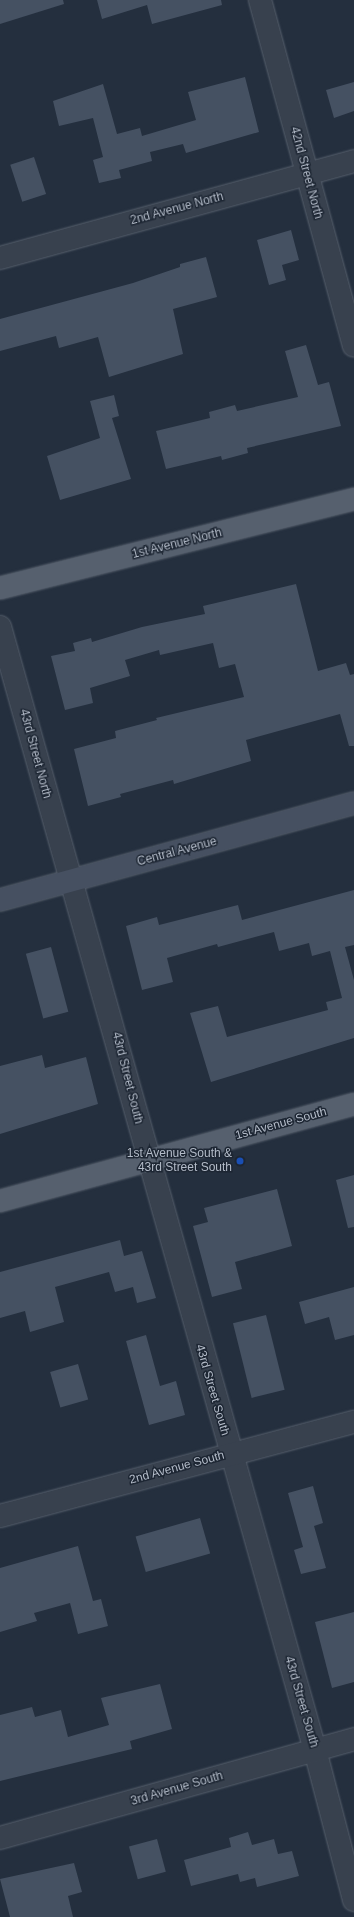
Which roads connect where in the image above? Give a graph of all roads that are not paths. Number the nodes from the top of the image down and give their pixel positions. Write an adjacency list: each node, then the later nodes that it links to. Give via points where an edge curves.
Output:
1 (260, 0): 3 (street, 42nd Street North)
2 (354, 161): 3 (street, 2nd Avenue North)
3 (306, 174): 4 (street, 2nd Avenue North); 5 (street, 42nd Street North)
4 (0, 258)
5 (354, 345)
6 (354, 499): 7 (main road, 1st Avenue North)
7 (0, 588)
8 (0, 627): 10 (street, 43rd Street North)
9 (354, 803): 10 (main road, Central Avenue)
10 (69, 882): 11 (main road, Central Avenue); 13 (street, 43rd Street South, via 112,1021)
11 (0, 900)
12 (354, 1104): 13 (main road, 1st Avenue South)
13 (148, 1161): 14 (main road, 1st Avenue South); 16 (street, 43rd Street South)
14 (0, 1201)
15 (354, 1422): 16 (street, 2nd Avenue South)
16 (230, 1454): 17 (street, 2nd Avenue South); 19 (street, 43rd Street South)
17 (0, 1516)
18 (354, 1739): 19 (street, 3rd Avenue South)
19 (315, 1750): 20 (street, 3rd Avenue South); 21 (street, 43rd Street South)
20 (0, 1838)
21 (354, 1900)

